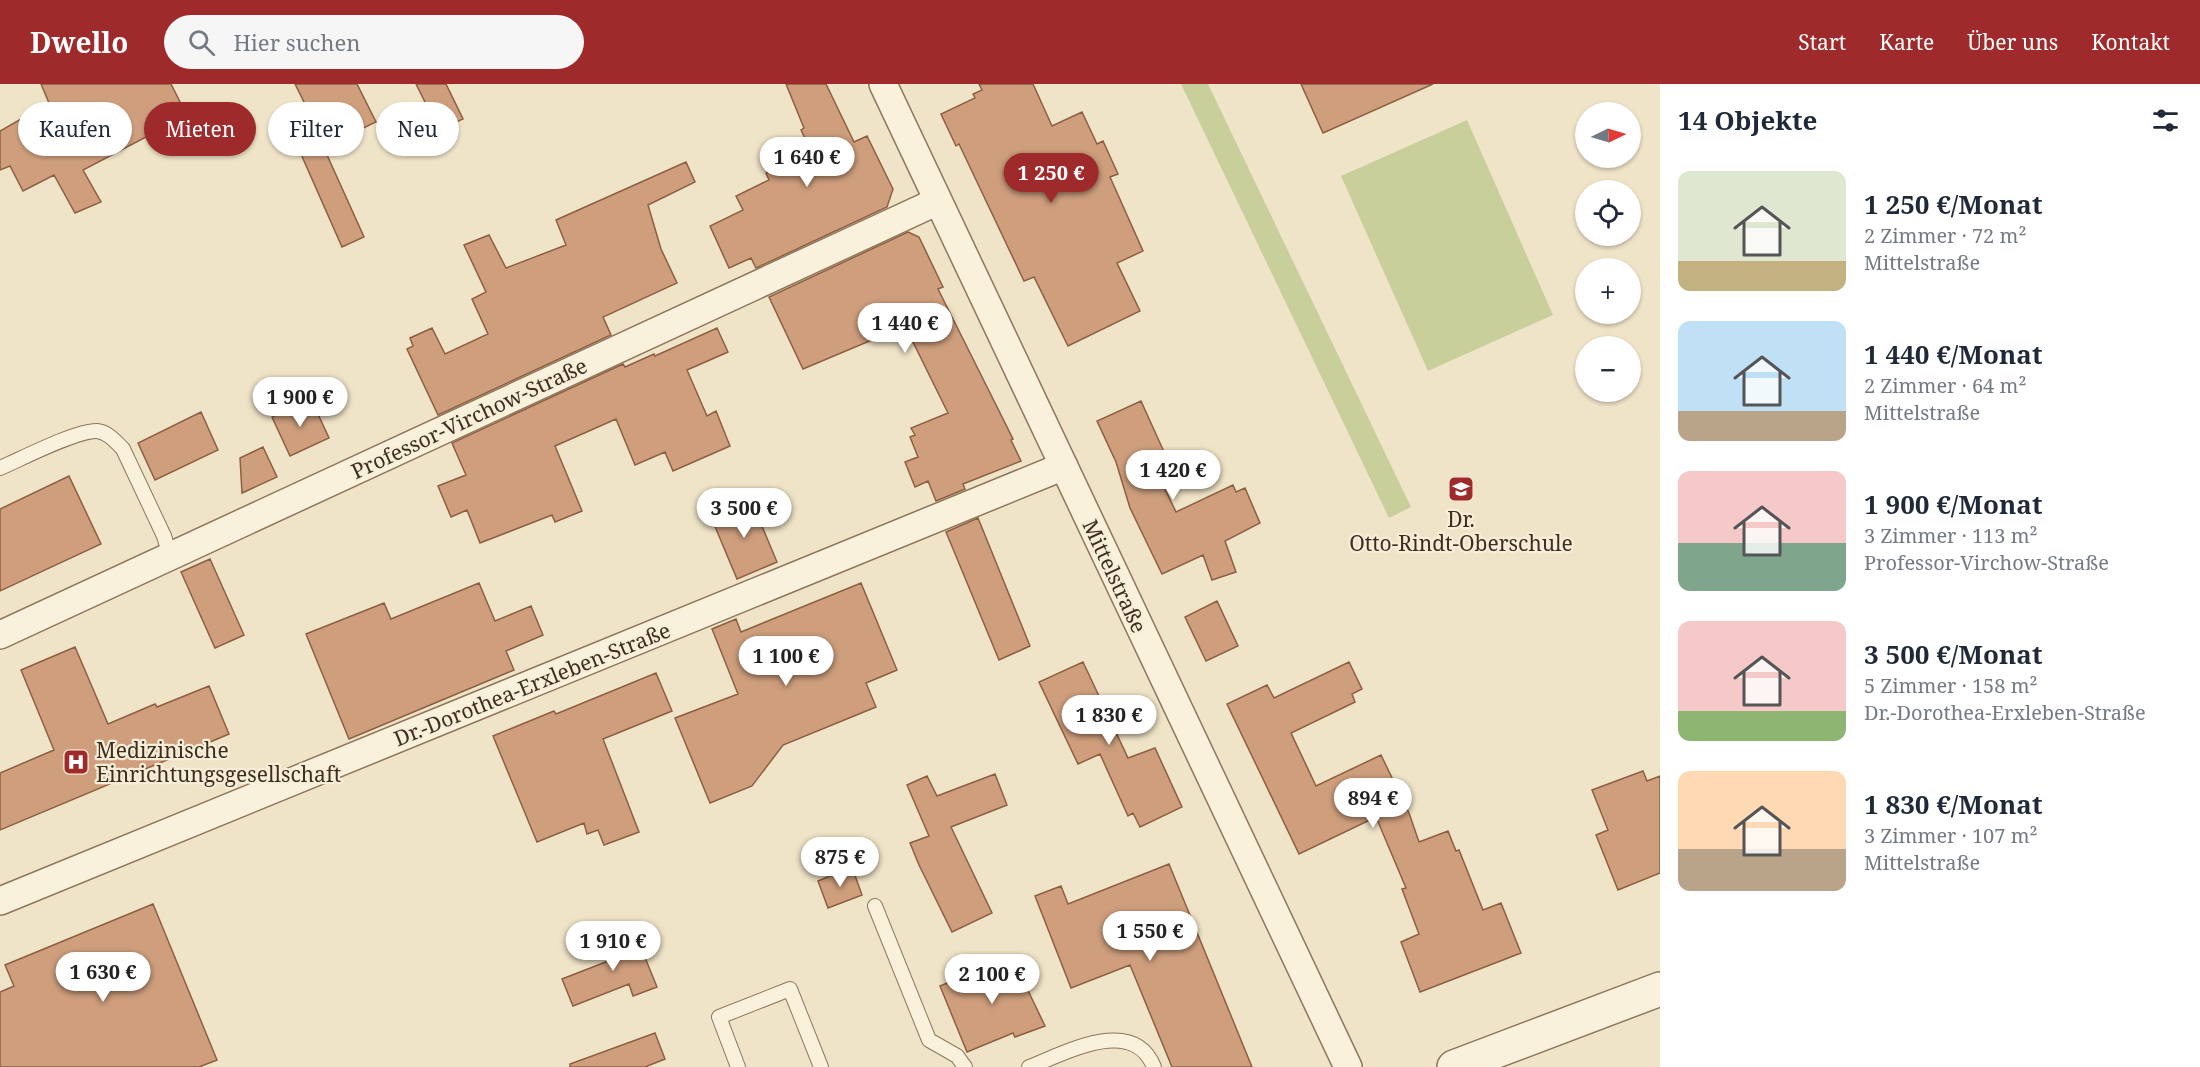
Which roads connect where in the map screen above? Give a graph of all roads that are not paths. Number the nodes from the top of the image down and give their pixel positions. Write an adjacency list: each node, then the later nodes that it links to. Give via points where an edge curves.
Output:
1 (883, 84): 2 (street, Mittelstraße)
2 (938, 201): 3 (street, Mittelstraße); 5 (street, Professor-Virchow-Straße)
3 (1064, 466): 7 (street, Dr.-Dorothea-Erxleben-Straße); 15 (street, Mittelstraße)
4 (0, 468): 5 (lane, via 82,433 99,431 113,438 123,449)
5 (170, 556): 6 (street, Professor-Virchow-Straße)
6 (0, 636)
7 (0, 901)
8 (875, 906): 12 (lane, via 929,1040 957,1056)
9 (1660, 989): 16 (street)
10 (738, 1067): 11 (lane, via 718,1017 790,989)
11 (821, 1067)
12 (965, 1067)
13 (1029, 1067): 14 (lane, via 1093,1042 1110,1040 1138,1045 1149,1055)
14 (1154, 1067)
15 (1348, 1067)
16 (1454, 1067)

